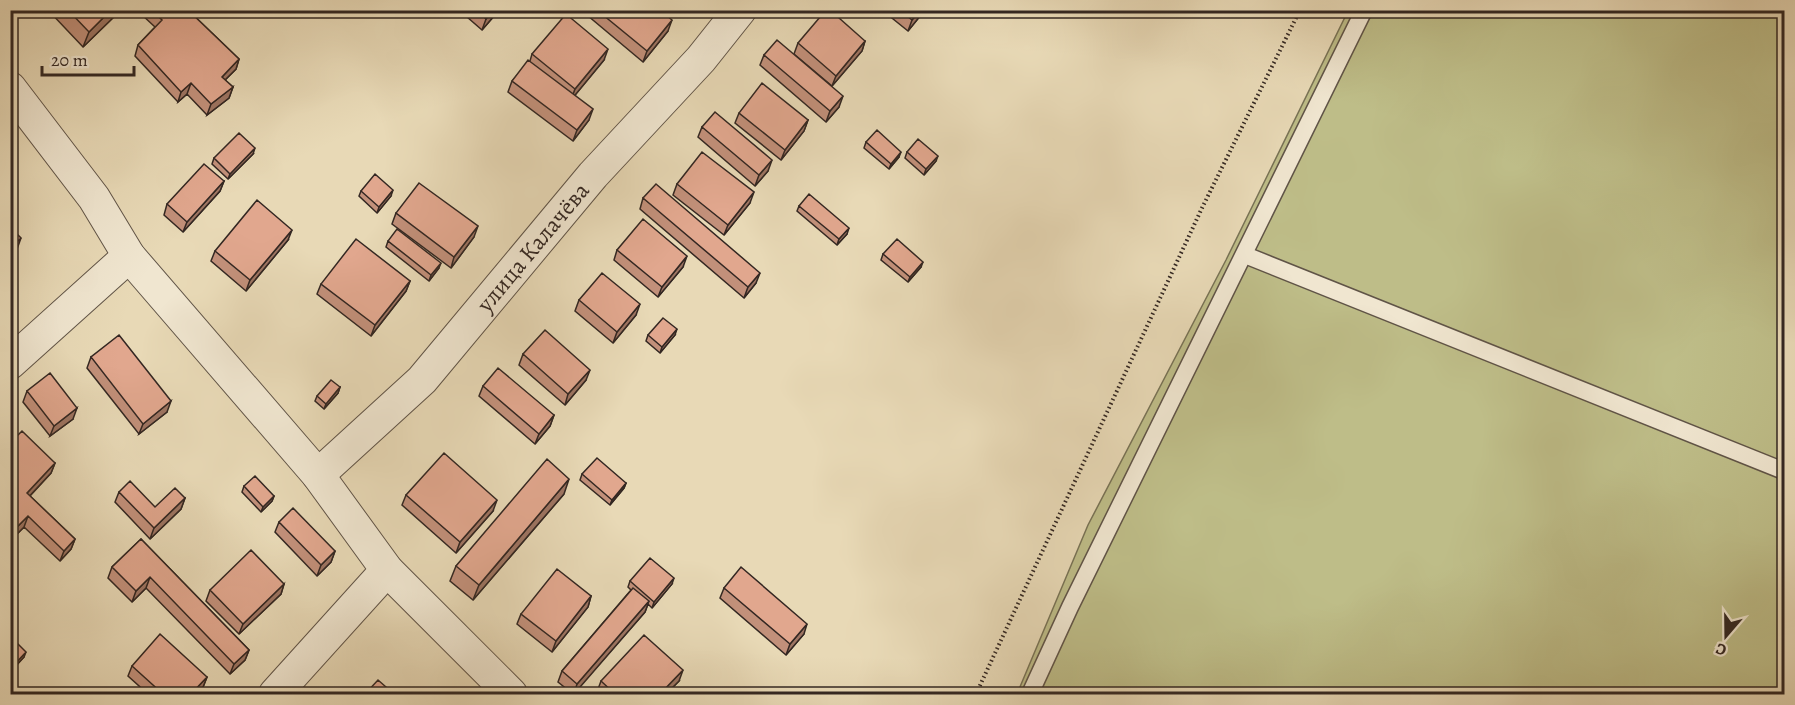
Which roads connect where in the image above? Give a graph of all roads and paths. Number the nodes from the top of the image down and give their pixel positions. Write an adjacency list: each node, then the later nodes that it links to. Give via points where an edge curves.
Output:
1 (740, 10): 9 (street, улица Калачёва, via 701,59 593,175 422,380)
2 (1300, 10): 13 (path, via 1202,208)
3 (1364, 10): 5 (lane)
4 (10, 88): 6 (street, via 94,198)
5 (1245, 255): 8 (lane); 14 (lane)
6 (129, 256): 7 (street); 9 (street)
7 (10, 363)
8 (1785, 471)
9 (318, 475): 10 (street)
10 (387, 570): 11 (street); 12 (street)
11 (274, 694)
12 (511, 694)
13 (976, 694)
14 (1030, 694)

